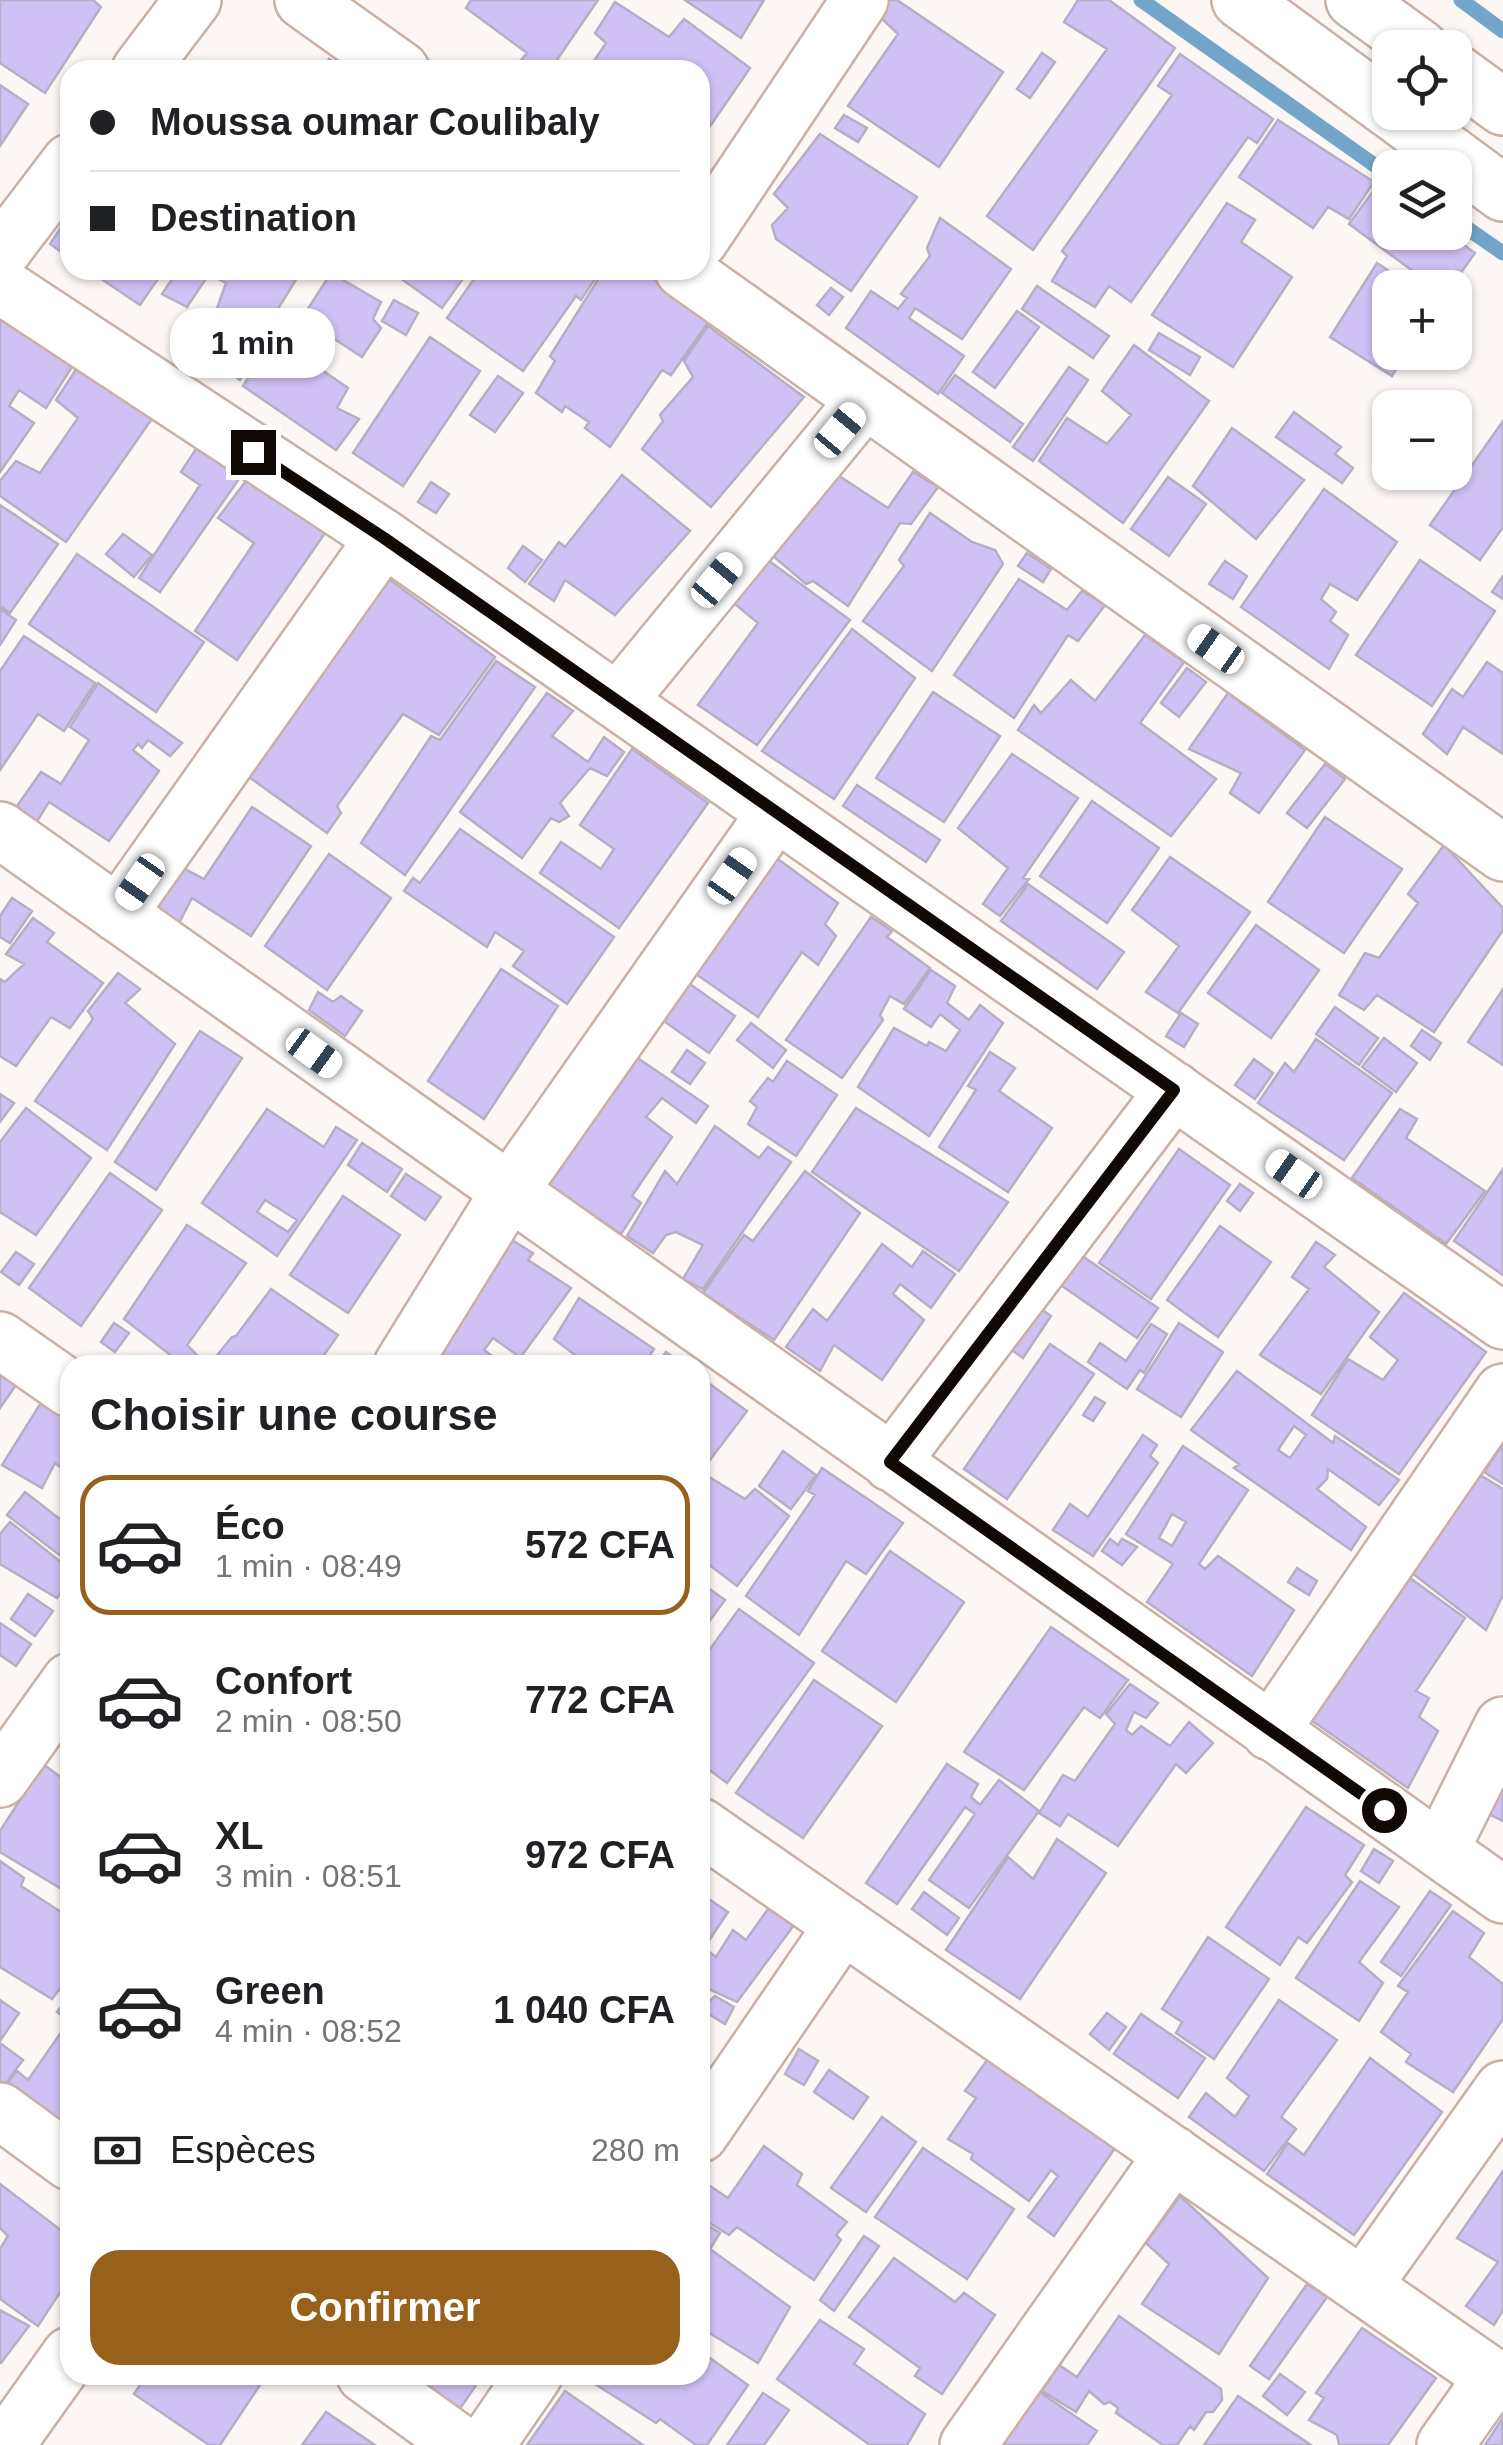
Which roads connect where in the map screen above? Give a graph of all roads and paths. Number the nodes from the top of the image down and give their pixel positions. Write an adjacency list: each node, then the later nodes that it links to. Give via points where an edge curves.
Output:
1 (193, 0): 7 (street)
2 (303, 0): 8 (street)
3 (860, 0): 15 (street)
4 (1240, 0): 10 (street)
5 (1354, 0): 6 (street)
6 (1395, 30)
7 (148, 60)
8 (387, 60)
9 (1472, 84): 11 (street)
10 (1372, 96)
11 (1503, 107)
12 (1418, 130): 14 (street)
13 (60, 175): 16 (street)
14 (1503, 193)
15 (710, 225)
16 (0, 254)
17 (697, 280): 19 (street)
18 (0, 285): 20 (street)
19 (865, 400): 21 (street); 24 (street)
20 (384, 538): 21 (street); 25 (street)
21 (618, 701): 22 (street)
22 (776, 812): 26 (street); 27 (street)
23 (0, 830): 25 (street)
24 (1503, 853)
25 (118, 914): 27 (street)
26 (1174, 1090): 28 (street); 33 (street)
27 (509, 1192): 30 (street); 33 (street)
28 (1503, 1321)
29 (0, 1340): 31 (street)
30 (408, 1355)
31 (60, 1381)
32 (1503, 1392): 36 (street)
33 (890, 1462): 36 (street)
34 (60, 1695): 37 (street)
35 (1503, 1724): 39 (street)
36 (1270, 1732): 39 (street)
37 (0, 1779)
38 (710, 1833): 41 (street)
39 (1442, 1849): 40 (street)
40 (1503, 1895)
41 (843, 1925): 44 (street); 45 (street)
42 (1503, 2089): 47 (street)
43 (0, 2112): 46 (street)
44 (710, 2119)
45 (1173, 2154): 47 (street); 55 (street)
46 (60, 2155)
47 (1364, 2286): 49 (street)
48 (60, 2368): 52 (street)
49 (1498, 2380): 56 (street)
50 (379, 2385): 53 (street)
51 (527, 2385): 54 (street)
52 (6, 2445)
53 (462, 2445)
54 (486, 2445)
55 (968, 2445)
56 (1445, 2445)

